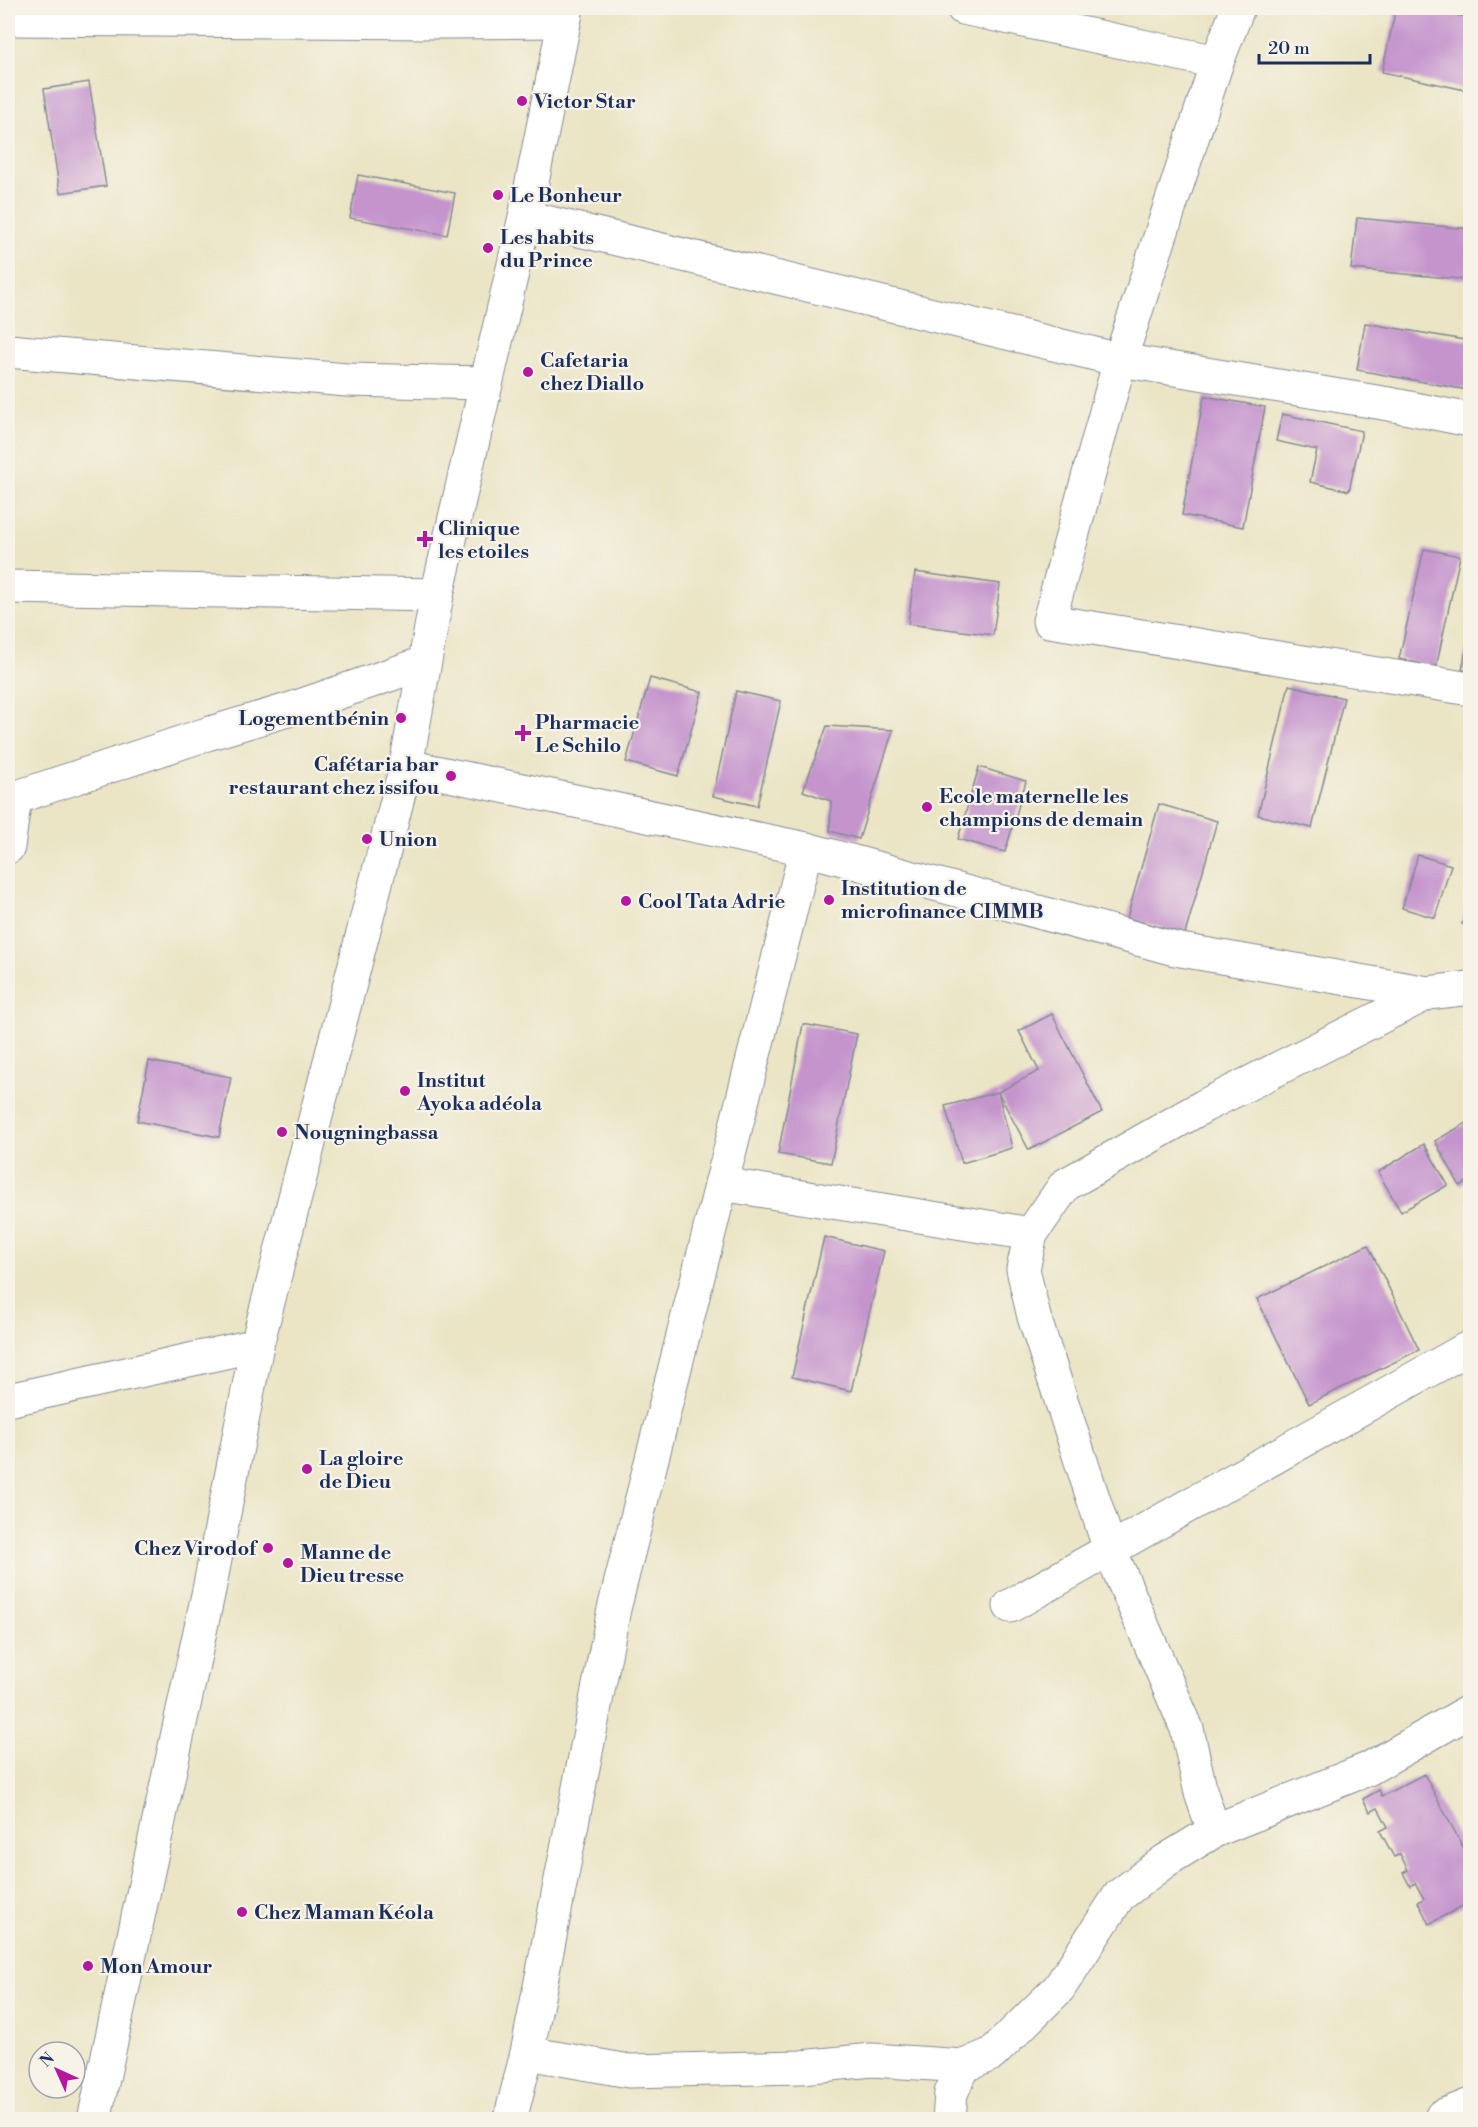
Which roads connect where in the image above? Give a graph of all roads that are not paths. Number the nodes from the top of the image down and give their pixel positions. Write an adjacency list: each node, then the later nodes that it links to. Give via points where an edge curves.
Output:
1 (963, 8): 5 (street)
2 (1238, 8): 5 (street)
3 (565, 14): 4 (street, via 444,22); 6 (street)
4 (8, 19)
5 (1217, 62): 8 (street)
6 (525, 217): 8 (street); 9 (street)
7 (8, 351): 9 (street, via 347,380)
8 (1120, 360): 10 (street); 14 (street, via 1049,621)
9 (485, 383): 12 (street)
10 (1470, 420)
11 (8, 587): 12 (street)
12 (437, 595): 13 (street)
13 (424, 663): 15 (street); 16 (street, via 291,710)
14 (1470, 689)
15 (406, 766): 18 (street); 23 (street)
16 (11, 799): 17 (street)
17 (8, 847)
18 (806, 849): 20 (street, via 1175,949); 21 (street)
19 (1470, 988): 20 (street)
20 (1428, 993): 22 (street, via 1204,1106 1065,1185)
21 (721, 1184): 22 (street); 30 (street, via 614,1609)
22 (1031, 1234): 26 (street, via 1023,1269 1034,1317)
23 (257, 1345): 25 (street); 32 (street, via 209,1590)
24 (1470, 1347): 26 (street)
25 (8, 1400)
26 (1110, 1550): 27 (street); 29 (street, via 1187,1729)
27 (1010, 1606)
28 (1470, 1711): 29 (street, via 1368,1769)
29 (1214, 1831): 31 (street, via 1119,1896 1059,1988 992,2054)
30 (527, 2053): 31 (street, via 629,2071 801,2067 872,2060); 33 (street)
31 (964, 2066): 34 (street, via 951,2093)
32 (94, 2120)
33 (510, 2120)
34 (949, 2120)

